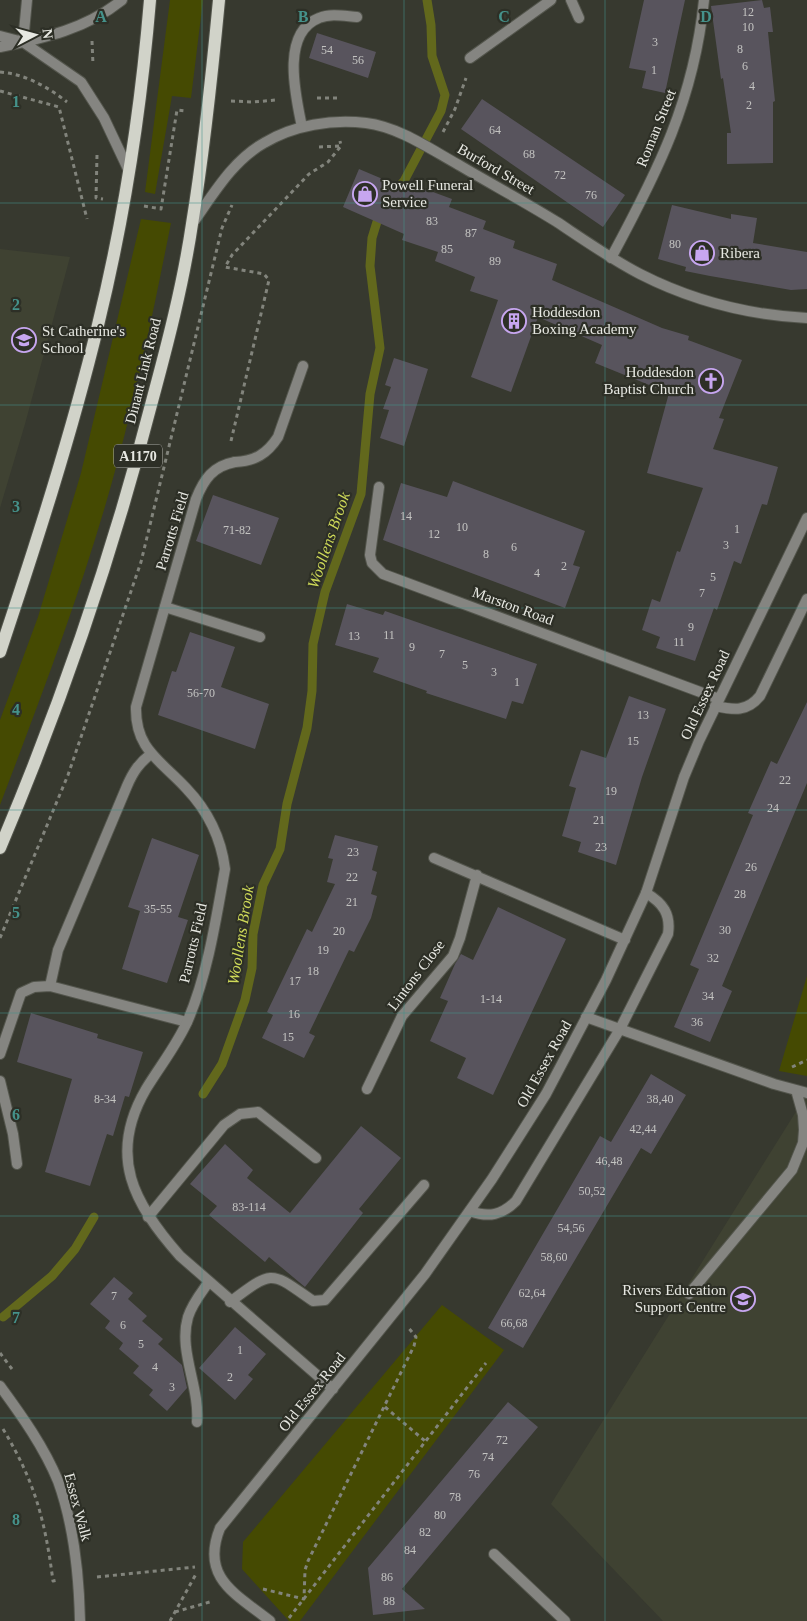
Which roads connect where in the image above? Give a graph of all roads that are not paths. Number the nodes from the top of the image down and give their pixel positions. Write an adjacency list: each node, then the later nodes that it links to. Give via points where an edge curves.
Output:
1 (27, 0): 11 (street)
2 (122, 0): 11 (street, via 85,25)
3 (150, 0): 15 (main road)
4 (219, 0): 16 (main road, Dinant Link Road / A1170)
5 (551, 0): 13 (street)
6 (571, 0): 9 (street)
7 (704, 0): 17 (street, Roman Street, via 691,78 674,131)
8 (357, 17): 14 (street, via 336,15 318,18 304,28 296,47 293,74)
9 (579, 18)
10 (0, 36): 11 (street)
11 (22, 42): 12 (street); 15 (street, via 81,82 104,118)
12 (0, 47)
13 (470, 58)
14 (302, 127): 16 (street, Burford Street, via 264,143 238,162); 17 (street, Burford Street, via 339,121 368,123 388,129 434,151)
15 (129, 172): 25 (main road, via 98,325 64,452)
16 (192, 224): 28 (main road, Dinant Link Road / A1170, via 165,354 99,588 31,774)
17 (612, 258): 18 (street, Burford Street, via 667,287 714,304 754,313)
18 (807, 318)
19 (303, 366): 23 (street, Parrotts Field, via 278,437 271,448 256,458 231,463 209,474 199,493)
20 (379, 487): 26 (street, Marston Road, via 370,555 372,563 383,574)
21 (807, 518): 26 (street, Old Essex Road)
22 (807, 599): 26 (street, Marston Road, via 754,703 738,710)
23 (165, 607): 24 (street); 27 (street, Parrotts Field, via 136,707 136,724)
24 (260, 637)
25 (0, 652)
26 (717, 702): 31 (street, Old Essex Road, via 684,777)
27 (151, 754): 33 (street, via 134,772 127,786 58,950); 35 (street, Parrotts Field, via 208,815 223,852 225,869 220,895)
28 (0, 848)
29 (434, 858): 30 (street)
30 (477, 875): 32 (street); 39 (street, Lintons Close, via 453,956 402,1016)
31 (646, 893): 32 (street, Old Essex Road); 36 (street, via 664,906 669,923 668,934)
32 (625, 940): 34 (street, Old Essex Road)
33 (50, 986): 35 (street); 37 (street, via 34,987 21,993)
34 (586, 1017): 36 (street); 45 (street, Old Essex Road, via 546,1094)
35 (187, 1022): 46 (street, Parrotts Field, via 146,1089 130,1127 128,1155 132,1184)
36 (620, 1029): 40 (street); 45 (street, via 516,1201 499,1214)
37 (0, 1054)
38 (0, 1080): 43 (street)
39 (367, 1089)
40 (796, 1090): 41 (street); 48 (street, via 803,1115 803,1143 792,1170)
41 (807, 1093)
42 (316, 1158): 46 (street, via 258,1112 240,1114 224,1125)
43 (17, 1164)
44 (424, 1185): 49 (street, via 325,1300 314,1301 289,1282 267,1277)
45 (470, 1211): 51 (street, Old Essex Road, via 394,1315)
46 (148, 1217): 47 (street, Parrotts Field, via 180,1256)
47 (208, 1283): 49 (street, Parrotts Field); 52 (street, via 191,1310 186,1330)
48 (689, 1294)
49 (230, 1302): 51 (street, Parrotts Field)
50 (0, 1386): 54 (street, Essex Walk, via 25,1419 57,1481 73,1538)
51 (333, 1389): 55 (street, Old Essex Road, via 220,1528 215,1541 215,1566 221,1579)
52 (197, 1422)
53 (494, 1554): 56 (street)
54 (80, 1621)
55 (270, 1621)
56 (565, 1621)

